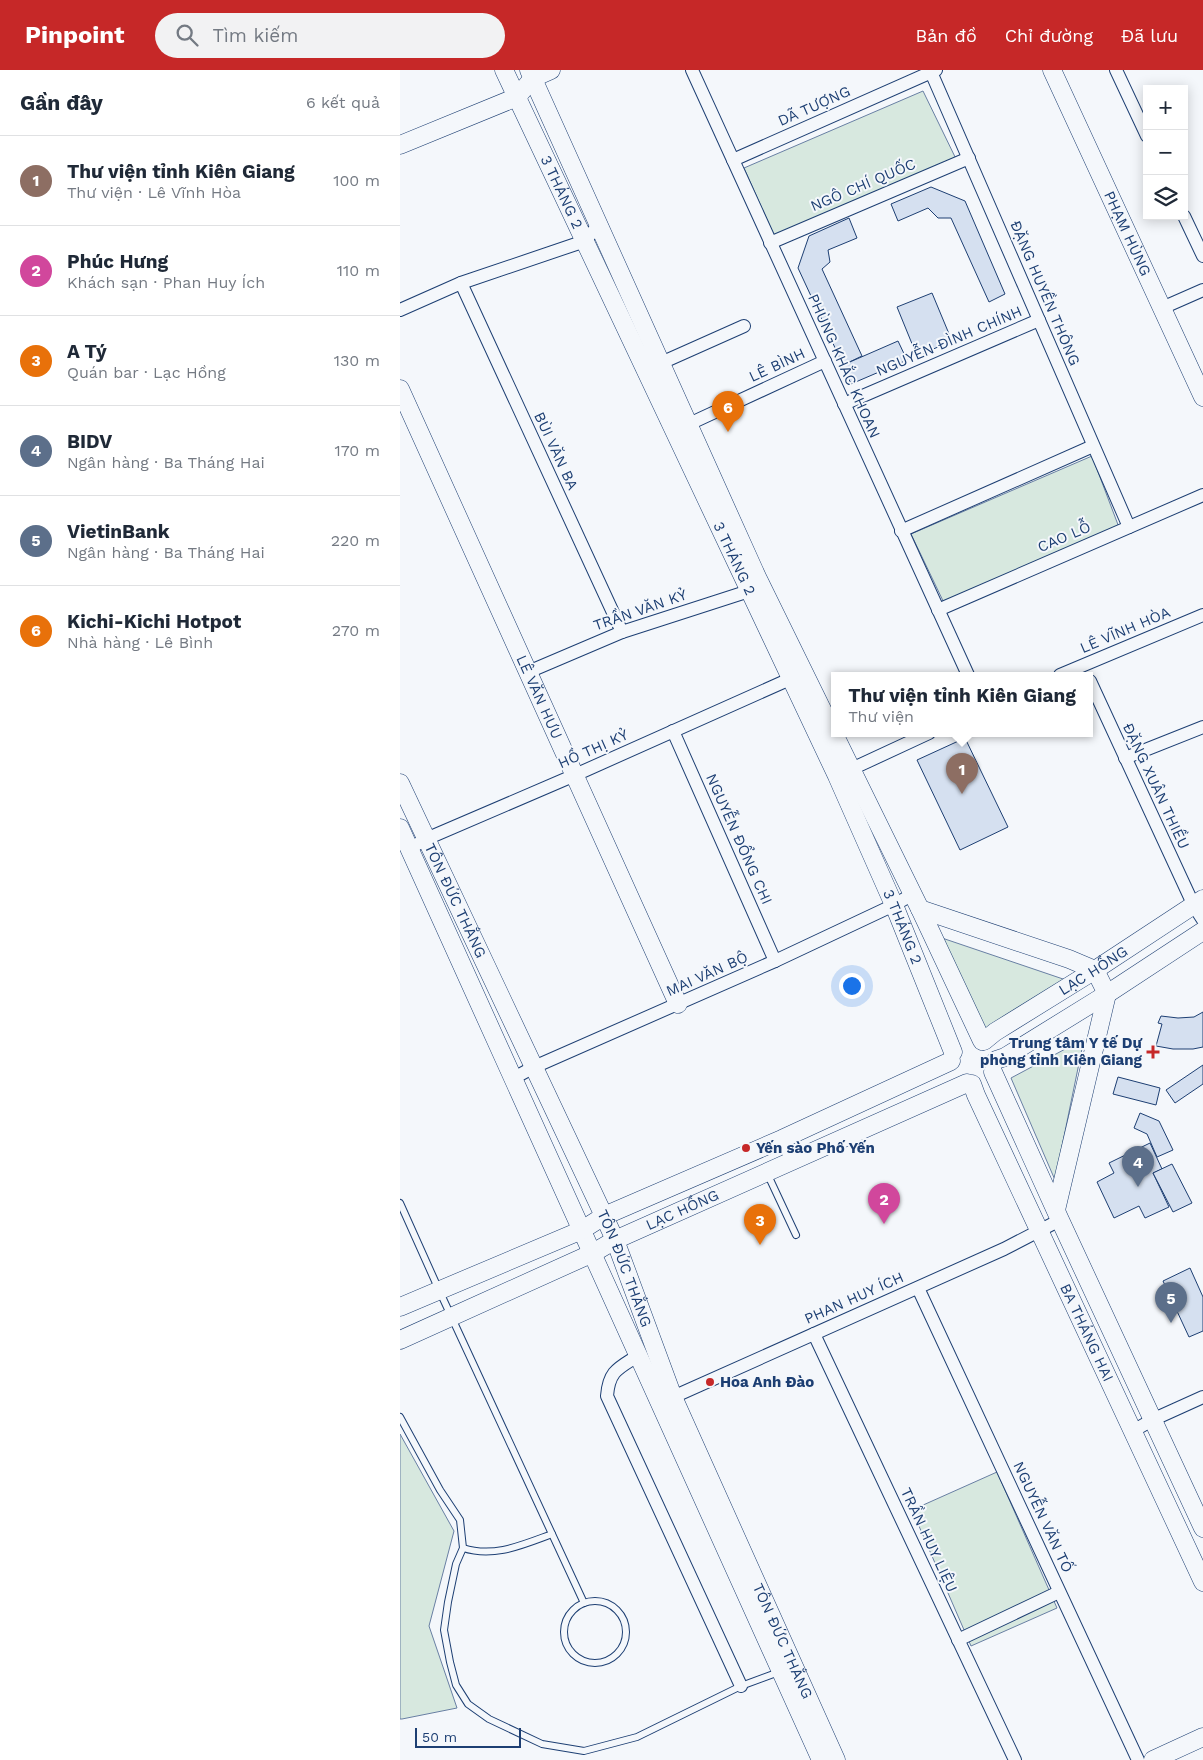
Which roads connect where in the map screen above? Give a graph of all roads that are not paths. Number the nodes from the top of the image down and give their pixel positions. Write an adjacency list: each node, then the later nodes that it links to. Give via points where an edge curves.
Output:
1 (504, 70): 8 (street, 3 THÁNG 2)
2 (551, 70): 7 (street)
3 (692, 70): 12 (street, PHÙNG KHẮC KHOAN)
4 (1052, 70): 20 (street, PHẠM HÙNG)
5 (1116, 70): 9 (street)
6 (934, 71): 11 (street, ĐẶNG HUYỀN THÔNG); 12 (street, DÃ TƯỢNG)
7 (531, 74): 8 (street); 14 (street, 3 THÁNG 2)
8 (517, 97): 10 (street); 15 (street, 3 THÁNG 2)
9 (1144, 130)
10 (400, 145)
11 (969, 158): 16 (street, NGÔ CHÍ QUỐC); 22 (street, ĐẶNG HUYỀN THÔNG)
12 (733, 160): 16 (street, PHÙNG KHẮC KHOAN)
13 (1186, 220): 17 (street)
14 (599, 224): 15 (street); 25 (street, 3 THÁNG 2)
15 (585, 241): 18 (street); 30 (street, 3 THÁNG 2)
16 (770, 242): 24 (street, PHÙNG KHẮC KHOAN)
17 (1203, 256)
18 (460, 283): 21 (street); 38 (street, BÙI VĂN BA)
19 (1203, 290): 20 (street)
20 (1162, 308): 27 (street, PHẠM HÙNG)
21 (400, 310)
22 (1039, 320): 28 (street, NGUYỄN ĐÌNH CHÍNH); 31 (street, ĐẶNG HUYỀN THÔNG)
23 (744, 326): 25 (street)
24 (824, 361): 28 (street, PHÙNG KHẮC KHOAN); 29 (street, LÊ BÌNH)
25 (661, 363): 29 (street, 3 THÁNG 2)
26 (400, 389): 40 (street, LÊ VĂN HƯU)
27 (1203, 397)
28 (844, 404): 34 (street, PHÙNG KHẮC KHOAN)
29 (689, 424): 30 (street); 35 (street, 3 THÁNG 2)
30 (679, 441): 35 (street, 3 THÁNG 2)
31 (1093, 446): 33 (street, ĐẶNG HUYỀN THÔNG); 34 (street)
32 (1203, 495): 33 (street, CAO LỖ)
33 (1129, 527): 36 (street, CAO LỖ)
34 (901, 531): 36 (street, PHÙNG KHẮC KHOAN)
35 (753, 584): 38 (street, TRẦN VĂN KỶ); 42 (street, 3 THÁNG 2); 48 (street, 3 THÁNG 2)
36 (938, 610): 41 (street, PHÙNG KHẮC KHOAN)
37 (1203, 615): 39 (street, LÊ VĨNH HÒA)
38 (622, 632): 40 (street, TRẦN VĂN KỶ)
39 (1085, 670)
40 (528, 672): 49 (street, LÊ VĂN HƯU)
41 (967, 672)
42 (790, 679): 45 (street, HỒ THỊ KỶ); 48 (street, 3 THÁNG 2)
43 (1093, 687): 47 (street, ĐẶNG XUÂN THIỀU)
44 (1203, 727): 47 (street)
45 (672, 731): 49 (street, HỒ THỊ KỶ); 58 (street, NGUYỄN ĐỔNG CHI)
46 (920, 737): 48 (street)
47 (1125, 758): 56 (street, ĐẶNG XUÂN THIỀU)
48 (844, 772): 54 (street, 3 THÁNG 2); 55 (street, 3 THÁNG 2)
49 (575, 775): 52 (street, HỒ THỊ KỶ); 61 (street, LÊ VĂN HƯU)
50 (400, 783): 52 (street, TÔN ĐỨC THẮNG)
51 (400, 828): 53 (street, TÔN ĐỨC THẮNG)
52 (426, 839): 53 (street, HỒ THỊ KỶ); 65 (street, TÔN ĐỨC THẮNG)
53 (409, 849): 66 (street, TÔN ĐỨC THẮNG)
54 (917, 902): 55 (street, MAI VĂN BỘ); 59 (street); 62 (street, 3 THÁNG 2)
55 (894, 905): 58 (street, MAI VĂN BỘ); 63 (street, 3 THÁNG 2)
56 (1200, 908): 59 (street, LẠC HỒNG)
57 (1203, 931): 60 (street, LẠC HỒNG)
58 (775, 961): 61 (street, MAI VĂN BỘ)
59 (1095, 970): 60 (street); 62 (street, LẠC HỒNG)
60 (1107, 994): 64 (street, LẠC HỒNG); 72 (street)
61 (678, 1004): 65 (street, MAI VĂN BỘ)
62 (983, 1041): 63 (street, via 965,1040); 64 (street, via 992,1049)
63 (952, 1056): 67 (street, via 957,1077); 68 (street, LẠC HỒNG)
64 (995, 1066): 67 (street, via 984,1081); 72 (street, BA THÁNG HAI)
65 (534, 1067): 66 (street, MAI VĂN BỘ); 73 (street, TÔN ĐỨC THẮNG)
66 (512, 1079): 74 (street, TÔN ĐỨC THẮNG)
67 (970, 1083): 69 (street, LẠC HỒNG); 75 (street, BA THÁNG HAI)
68 (782, 1139): 69 (street); 73 (street, LẠC HỒNG)
69 (792, 1161): 70 (street, LẠC HỒNG)
70 (767, 1172): 76 (lane); 77 (street, LẠC HỒNG)
71 (400, 1203): 80 (lane)
72 (1058, 1215): 75 (street, PHAN HUY ÍCH); 89 (street, BA THÁNG HAI)
73 (604, 1216): 74 (street, LẠC HỒNG); 77 (street, TÔN ĐỨC THẮNG)
74 (582, 1230): 78 (street, TÔN ĐỨC THẮNG); 80 (street, LẠC HỒNG)
75 (1039, 1231): 79 (street, PHAN HUY ÍCH); 90 (street, BA THÁNG HAI)
76 (796, 1235)
77 (615, 1240): 78 (street, LẠC HỒNG); 87 (street, TÔN ĐỨC THẮNG)
78 (593, 1252): 82 (street, LẠC HỒNG); 85 (street, TÔN ĐỨC THẮNG)
79 (918, 1288): 83 (street, PHAN HUY ÍCH); 95 (street, NGUYỄN VĂN TỐ)
80 (439, 1290): 81 (street, LẠC HỒNG); 82 (lane)
81 (400, 1308)
82 (450, 1316): 84 (street, LẠC HỒNG); 92 (lane)
83 (814, 1334): 87 (street, PHAN HUY ÍCH); 97 (street, TRẦN HUY LIỆU)
84 (400, 1340)
85 (639, 1355): 87 (street, TÔN ĐỨC THẮNG); 99 (street, via 615,1371 608,1383 607,1396)
86 (1203, 1397): 89 (street)
87 (667, 1402): 98 (street, TÔN ĐỨC THẮNG); 102 (street, TÔN ĐỨC THẮNG)
88 (400, 1417): 93 (lane, via 460,1520)
89 (1152, 1420): 90 (street); 91 (street, BA THÁNG HAI)
90 (1133, 1431): 94 (street, BA THÁNG HAI)
91 (1203, 1528)
92 (552, 1534): 93 (lane, via 496,1552 473,1552); 96 (lane)
93 (463, 1548): 99 (lane, via 456,1564 444,1630 456,1685 468,1704 515,1732 542,1744 584,1751 637,1737)
94 (1203, 1582)
95 (1059, 1592): 97 (street); 104 (street, NGUYỄN VĂN TỐ)
96 (584, 1603): 96 (lane, via 568,1617 564,1628 566,1644 576,1657 585,1662 607,1662 623,1647 626,1626 622,1616 605,1602)
97 (958, 1640): 103 (street, TRẦN HUY LIỆU)
98 (781, 1671): 99 (lane); 101 (street, TÔN ĐỨC THẮNG)
99 (741, 1686)
100 (1203, 1737): 105 (street)
101 (821, 1760)
102 (836, 1760)
103 (1015, 1760)
104 (1138, 1760)
105 (1153, 1760)

